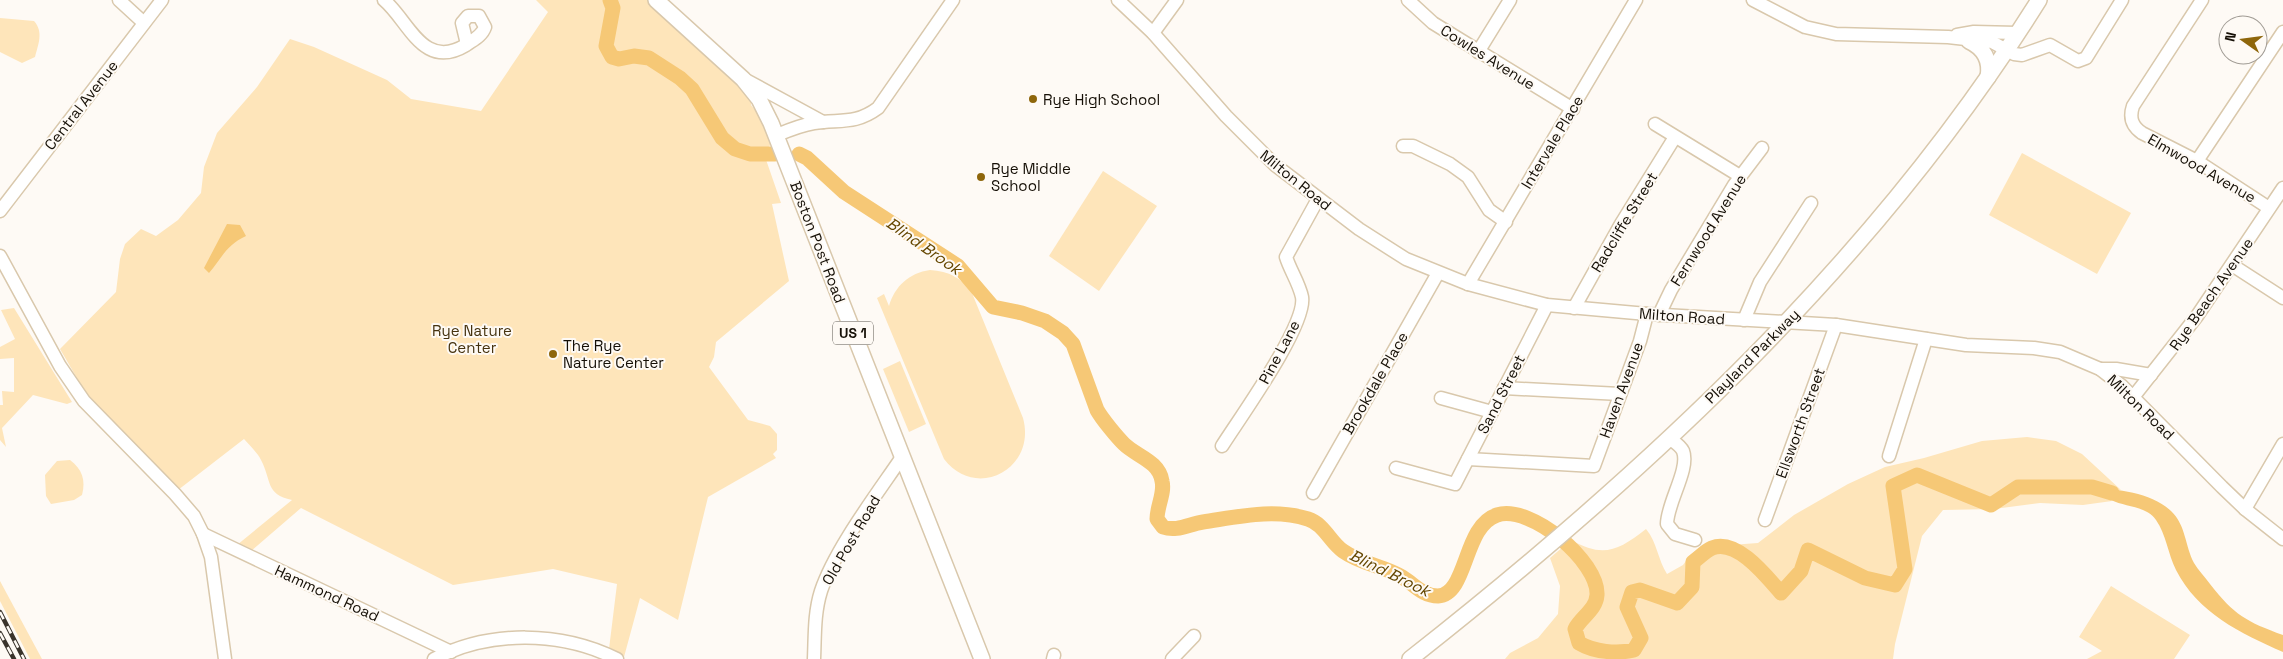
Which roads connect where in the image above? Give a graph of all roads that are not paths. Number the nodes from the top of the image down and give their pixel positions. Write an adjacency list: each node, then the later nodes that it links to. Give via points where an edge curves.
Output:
1 (119, 0): 15 (street)
2 (162, 0): 15 (street, Central Avenue)
3 (384, 0): 21 (street, via 420,43 446,52)
4 (656, 0): 25 (main road, Boston Post Road / US 1)
5 (953, 0): 27 (street, via 878,108 861,118)
6 (1118, 0): 17 (street, Milton Road)
7 (1177, 0): 17 (street)
8 (1408, 0): 23 (street, Cowles Avenue, via 1434,23)
9 (1510, 0): 23 (street)
10 (1636, 0): 26 (street, Intervale Place)
11 (1753, 0): 19 (street, via 1789,20 1821,32 1868,37)
12 (2039, 0): 18 (main road, Playland Parkway)
13 (2122, 0): 22 (street, via 2083,60 2074,60 2050,45 2022,55)
14 (2202, 0): 33 (street, Elmwood Avenue, via 2130,113 2135,128)
15 (144, 23): 39 (street, Central Avenue)
16 (2283, 32): 33 (street)
17 (1153, 33): 36 (street, Milton Road, via 1241,133)
18 (2017, 34): 19 (street, via 1974,32); 22 (main road, Playland Parkway)
19 (1948, 37): 20 (street)
20 (1969, 41): 22 (street, via 1992,42); 24 (main road, via 1987,57)
21 (467, 44)
22 (2006, 50): 24 (main road, Playland Parkway)
23 (1478, 52): 26 (street, Cowles Avenue)
24 (1988, 77): 50 (main road, Playland Parkway, via 1899,194)
25 (743, 79): 27 (street); 29 (main road, Boston Post Road / US 1)
26 (1573, 108): 40 (street, Intervale Place)
27 (823, 122): 29 (street, via 803,125)
28 (1655, 124): 30 (street)
29 (777, 135): 64 (main road, Boston Post Road / US 1)
30 (1675, 137): 34 (street); 47 (street, Radcliffe Street)
31 (1403, 146): 40 (street, via 1413,146 1468,177 1489,210)
32 (1762, 148): 34 (street, Fernwood Avenue)
33 (2197, 161): 38 (street, Elmwood Avenue)
34 (1740, 176): 48 (street, Fernwood Avenue)
35 (2283, 188): 38 (street, Rye Beach Avenue)
36 (1318, 199): 43 (street, Milton Road, via 1383,246); 62 (street, Pine Lane, via 1286,257 1302,297 1299,314 1280,353)
37 (1812, 203): 49 (street, via 1760,282)
38 (2269, 208): 42 (street, Rye Beach Avenue)
39 (0, 211)
40 (1506, 222): 44 (street, Intervale Place)
41 (0, 256): 70 (street, via 60,366 84,401 187,508)
42 (2232, 265): 45 (street); 54 (street, Rye Beach Avenue)
43 (1438, 273): 44 (street, Milton Road); 67 (street, Brookdale Place)
44 (1468, 284): 46 (street, Milton Road)
45 (2283, 298)
46 (1547, 305): 47 (street, Milton Road); 55 (street, Sand Street)
47 (1574, 308): 48 (street, Milton Road)
48 (1653, 314): 49 (street, Milton Road); 56 (street, Haven Avenue)
49 (1744, 320): 50 (street, Milton Road)
50 (1786, 322): 51 (street, Milton Road); 60 (main road, Playland Parkway)
51 (1836, 325): 52 (street, Milton Road); 69 (street, Ellsworth Street)
52 (1926, 339): 53 (street, Milton Road, via 2048,350); 63 (street)
53 (2100, 369): 54 (street); 57 (street, Milton Road)
54 (2151, 375): 57 (street, Rye Beach Avenue)
55 (1504, 388): 56 (street); 59 (street, Sand Street)
56 (1620, 394): 65 (street, Haven Avenue, via 1594,466)
57 (2134, 396): 68 (street, Milton Road)
58 (1441, 398): 59 (street)
59 (1492, 412): 65 (street, Sand Street)
60 (1669, 438): 72 (street, via 1679,445 1684,456 1667,524 1675,534); 81 (main road, Playland Parkway, via 1574,525)
61 (2283, 444): 68 (street)
62 (1222, 446)
63 (1889, 456)
64 (902, 457): 78 (street, Old Post Road, via 825,580 818,606); 79 (main road, Boston Post Road / US 1)
65 (1468, 459): 66 (street, Sand Street, via 1455,484)
66 (1396, 468)
67 (1312, 493)
68 (2245, 509): 71 (street, Milton Road)
69 (1765, 520)
70 (203, 534): 74 (street, Hammond Road); 75 (street, via 213,568)
71 (2283, 539)
72 (1695, 540)
73 (1194, 636): 80 (street)
74 (451, 652): 76 (street); 77 (street, via 493,640 538,638 572,643)
75 (225, 659)
76 (434, 659)
77 (617, 659)
78 (814, 659)
79 (982, 659)
80 (1172, 659)
81 (1410, 659)

